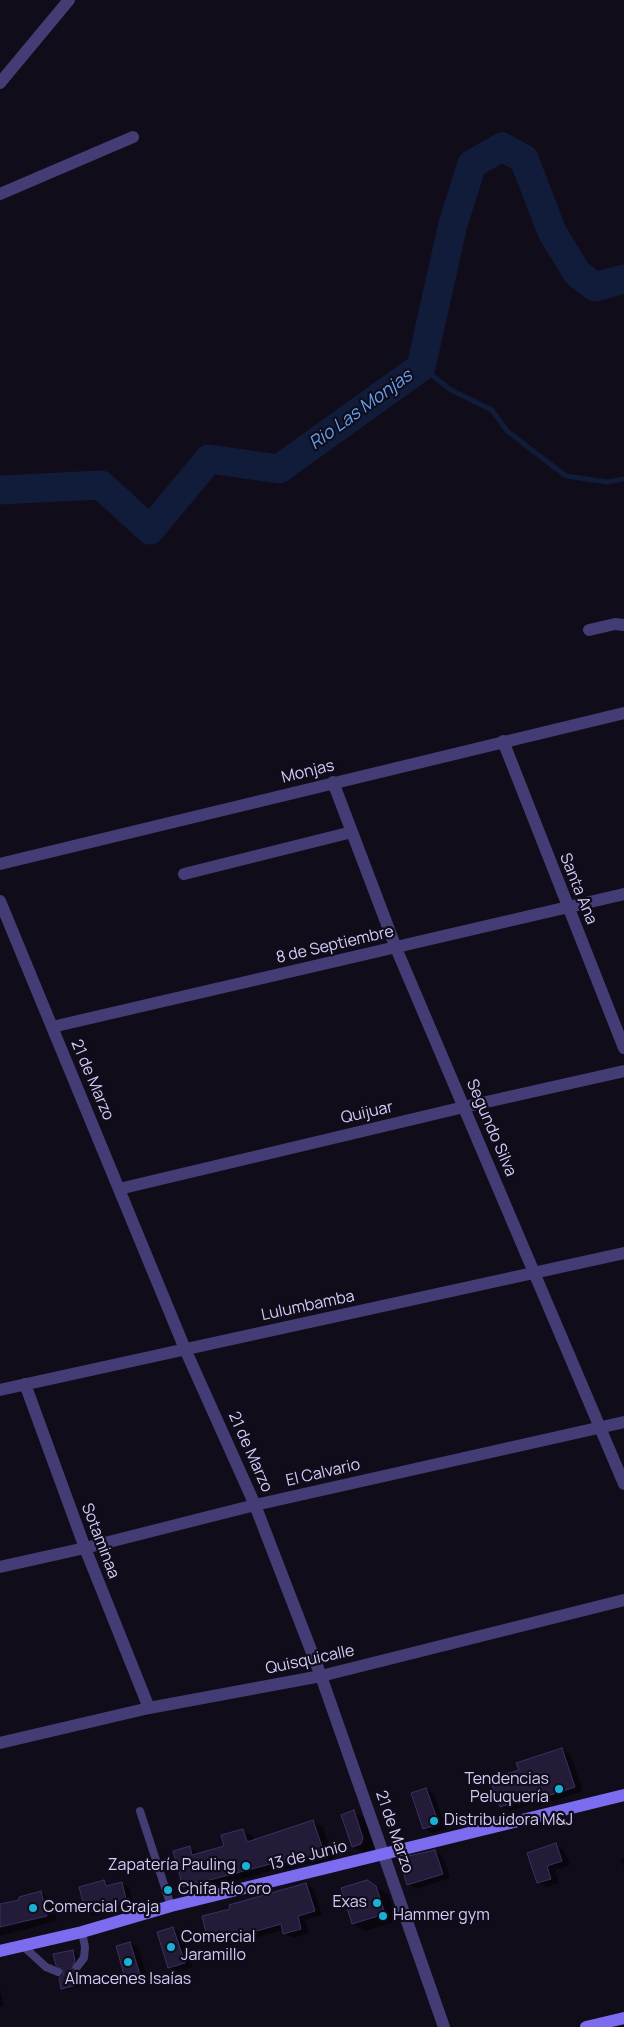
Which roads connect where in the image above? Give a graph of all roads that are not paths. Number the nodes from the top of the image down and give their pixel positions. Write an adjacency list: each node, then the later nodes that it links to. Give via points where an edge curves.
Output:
1 (69, 0): 2 (street)
2 (0, 83)
3 (133, 137): 4 (street)
4 (0, 194)
5 (624, 625): 6 (street)
6 (589, 630)
7 (624, 713): 8 (street, Monjas)
8 (503, 741): 9 (street, Monjas); 15 (street, Santa Ana)
9 (333, 782): 10 (street, Segundo Silva); 11 (street, Monjas)
10 (352, 832): 12 (street); 16 (street, Segundo Silva)
11 (0, 864)
12 (184, 874)
13 (624, 894): 15 (street, 8 de Septiembre)
14 (0, 901): 17 (street, 21 de Marzo)
15 (568, 907): 16 (street, 8 de Septiembre); 18 (street, Santa Ana)
16 (396, 948): 17 (street, 8 de Septiembre); 20 (street, Segundo Silva)
17 (52, 1027): 21 (street, 21 de Marzo)
18 (624, 1048)
19 (624, 1071): 20 (street, Quijuar)
20 (464, 1107): 21 (street, Quijuar); 23 (street, Segundo Silva)
21 (119, 1189): 24 (street, 21 de Marzo)
22 (624, 1253): 23 (street, Lulumbamba)
23 (535, 1272): 24 (street, Lulumbamba); 28 (street, Segundo Silva)
24 (185, 1350): 25 (street, Lulumbamba); 30 (street, 21 de Marzo)
25 (25, 1384): 26 (street, Lulumbamba); 31 (street, Sotaminaa)
26 (0, 1390)
27 (624, 1422): 28 (street, El Calvario)
28 (601, 1428): 29 (street, Segundo Silva); 30 (street, El Calvario)
29 (624, 1484)
30 (256, 1505): 31 (street, El Calvario); 34 (street, 21 de Marzo)
31 (85, 1548): 32 (street, El Calvario); 35 (street, Sotaminaa)
32 (0, 1567)
33 (624, 1600): 34 (street, Quisquicalle)
34 (321, 1676): 35 (street, Quisquicalle); 39 (street, 21 de Marzo)
35 (149, 1708): 36 (street, Quisquicalle)
36 (0, 1743)
37 (624, 1795): 39 (main road, 13 de Junio)
38 (140, 1811): 40 (lane)
39 (385, 1854): 40 (main road, 13 de Junio); 47 (street, 21 de Marzo)
40 (171, 1906): 41 (main road, 13 de Junio)
41 (82, 1932): 42 (main road, 13 de Junio); 44 (lane, via 84,1958)
42 (23, 1946): 43 (main road, 13 de Junio); 45 (lane)
43 (0, 1951)
44 (77, 1967)
45 (58, 1972)
46 (624, 2018): 48 (main road)
47 (444, 2027)
48 (586, 2027)

